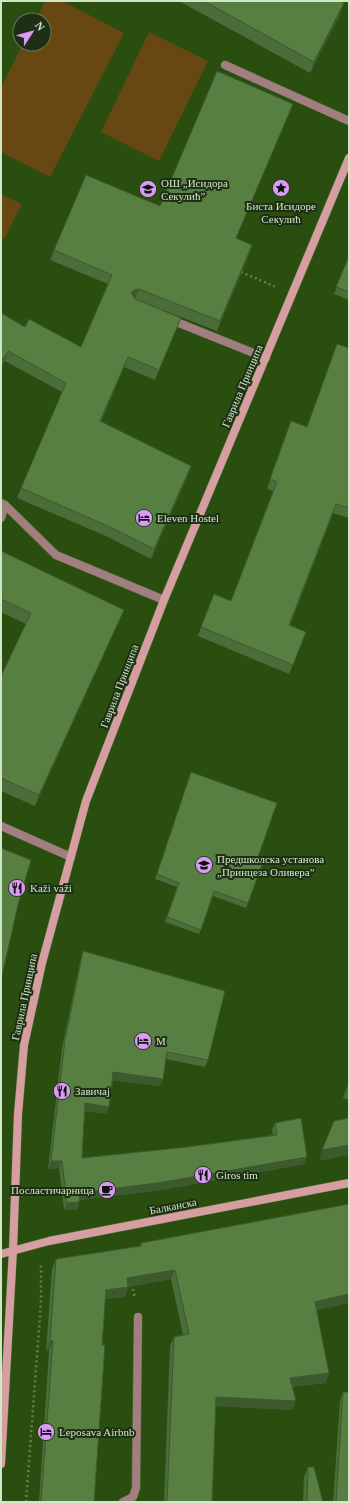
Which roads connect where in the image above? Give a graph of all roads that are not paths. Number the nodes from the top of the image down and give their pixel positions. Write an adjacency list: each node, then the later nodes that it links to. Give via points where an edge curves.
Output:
1 (225, 65): 2 (street)
2 (349, 121)
3 (349, 158): 5 (street, Гаврила Принципа)
4 (161, 315): 5 (street)
5 (266, 358): 8 (street, Гаврила Принципа)
6 (3, 504): 7 (street); 8 (street, via 56,555)
7 (1, 518)
8 (164, 600): 10 (street, Гаврила Принципа, via 86,801)
9 (1, 826): 10 (street)
10 (71, 857): 12 (street, Гаврила Принципа, via 42,963 24,1045 18,1114)
11 (349, 1183): 12 (street, Балканска)
12 (13, 1250): 13 (street, Балканска); 15 (street, Гаврила Принципа)
13 (1, 1254)
14 (138, 1317): 16 (street, via 136,1488 133,1497)
15 (1, 1464)
16 (123, 1502)

